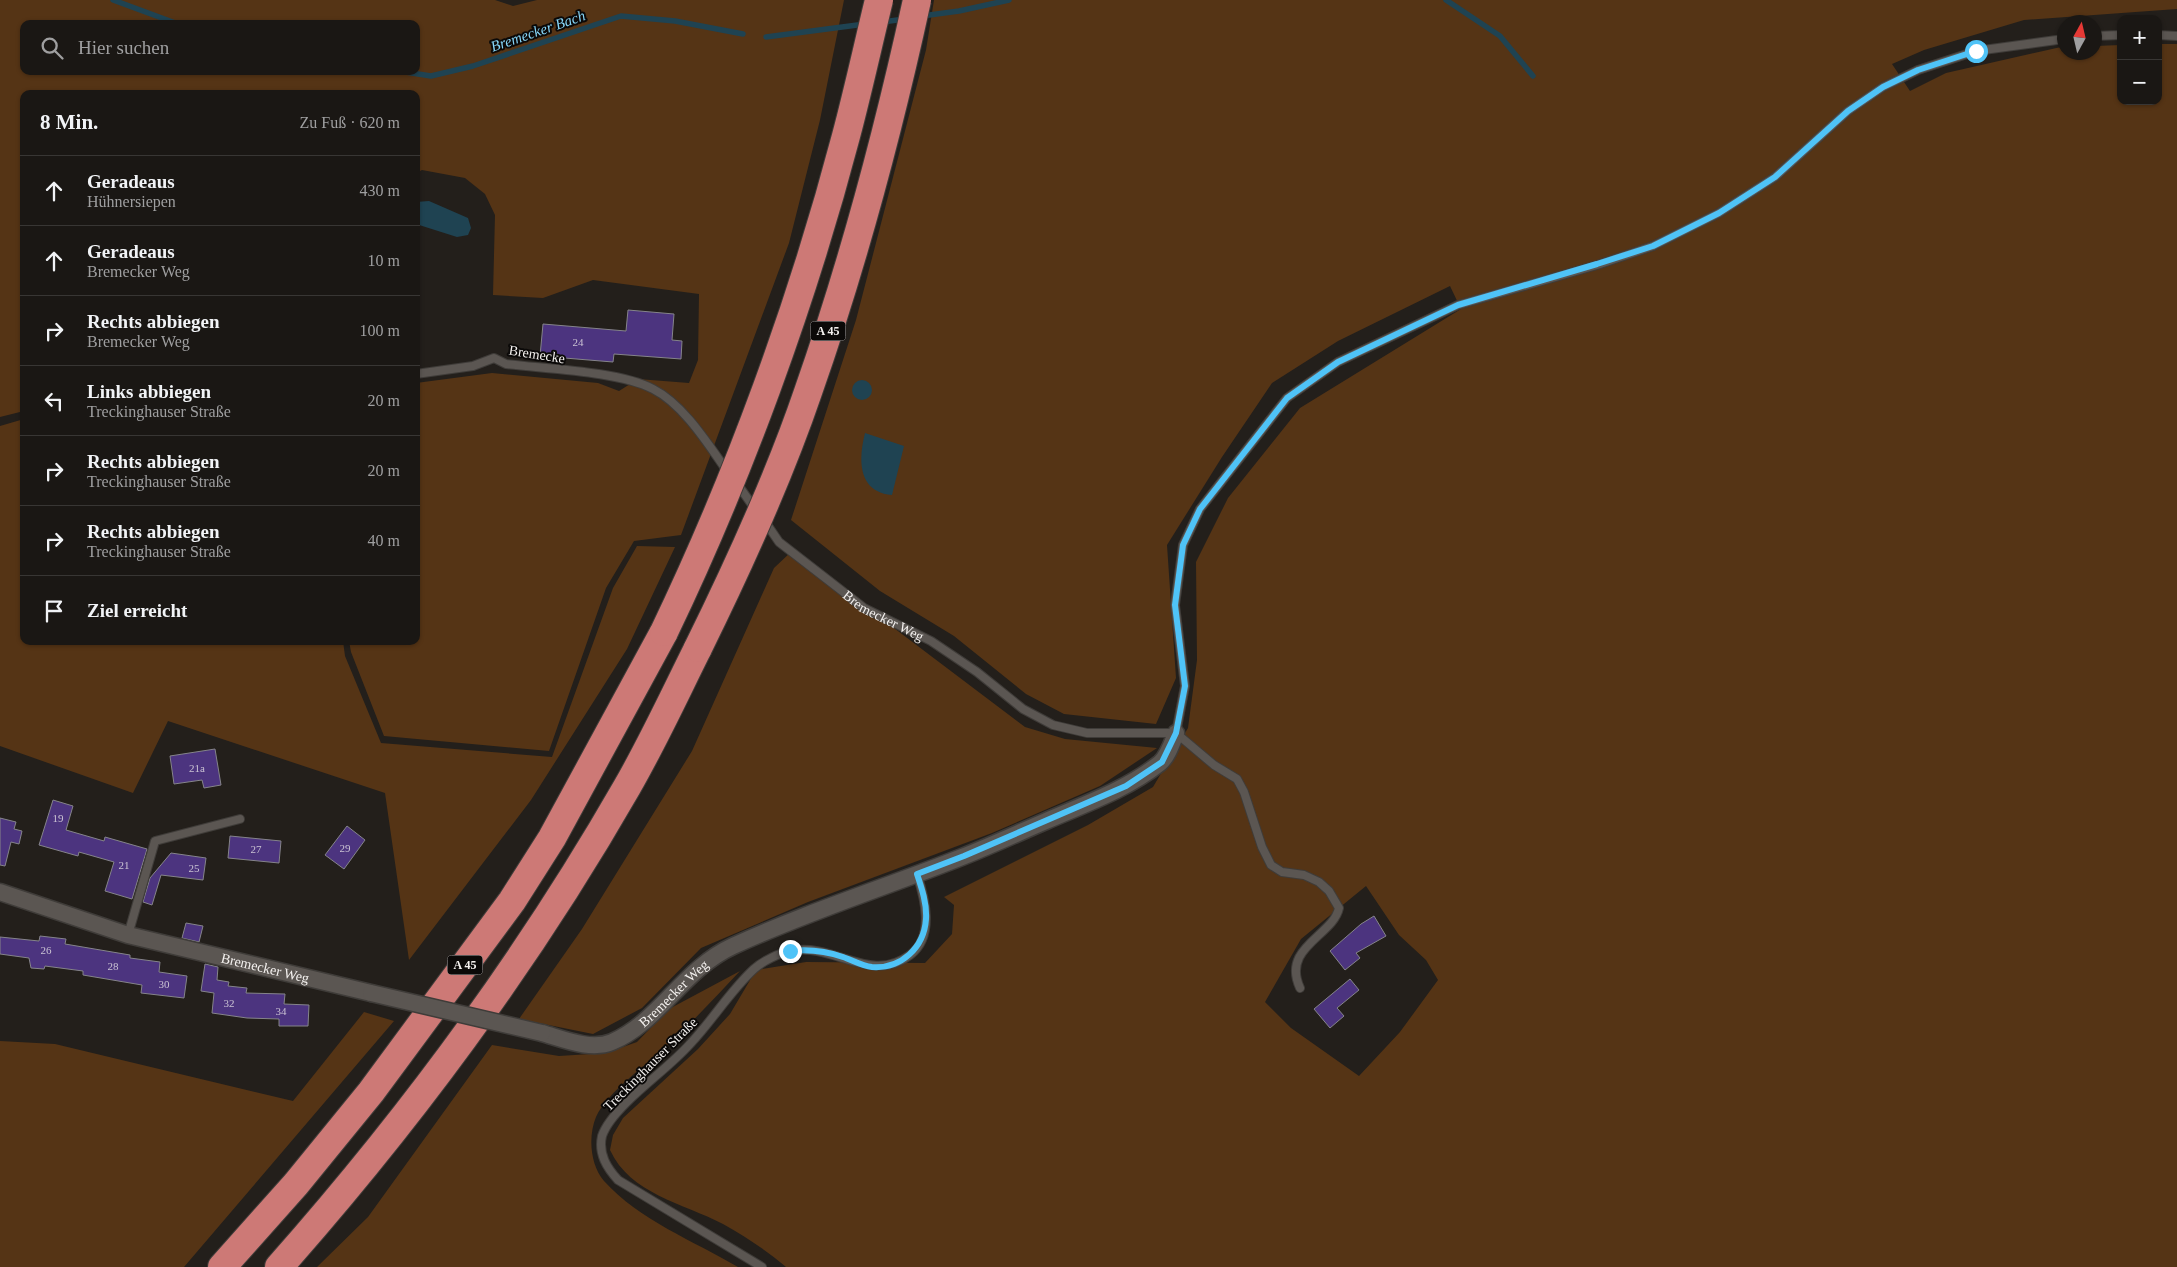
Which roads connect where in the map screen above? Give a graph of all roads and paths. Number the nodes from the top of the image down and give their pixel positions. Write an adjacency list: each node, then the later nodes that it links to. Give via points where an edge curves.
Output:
1 (878, 0): 16 (highway, A 45, bridge, via 846,136 806,274 713,522 664,632 552,838 512,900 371,1092 296,1184)
2 (917, 0): 17 (highway, A 45, bridge, via 895,102 854,248 808,393 760,515 698,648 628,786 550,913 404,1118)
3 (2117, 35): 5 (lane)
4 (2162, 35): 6 (lane)
5 (2102, 36)
6 (2177, 36)
7 (2057, 40): 10 (lane, via 1976,51 1909,74 1848,111 1775,177 1719,213 1653,246 1458,305 1338,362 1287,398 1200,509 1183,545 1175,605 1185,686)
8 (420, 373): 9 (lane, Bremecke, via 473,366 494,358 506,364 630,380)
9 (654, 389): 10 (lane, Bremecker Weg, via 699,432 779,542 864,608 931,641 1023,709 1053,725 1087,733)
10 (1176, 733): 12 (street, Bremecker Weg, via 1162,762 1126,786); 15 (lane, via 1214,765 1237,779 1271,864 1282,872 1304,875 1319,882 1339,908 1337,917 1310,941 1296,965)
11 (240, 819): 14 (lane, via 155,841)
12 (917, 874): 14 (street, Bremecker Weg, bridge, via 731,947 688,976 629,1032 600,1044 577,1043); 18 (lane, Treckinghauser Straße, via 926,920 922,938 912,954 897,964 870,967 841,956 807,949 770,958 754,968 690,1045 613,1117 602,1136 606,1167 618,1180)
13 (0, 892): 14 (street, Bremecker Weg)
14 (128, 935)
15 (1300, 988)
16 (222, 1267)
17 (279, 1267)
18 (762, 1267)

